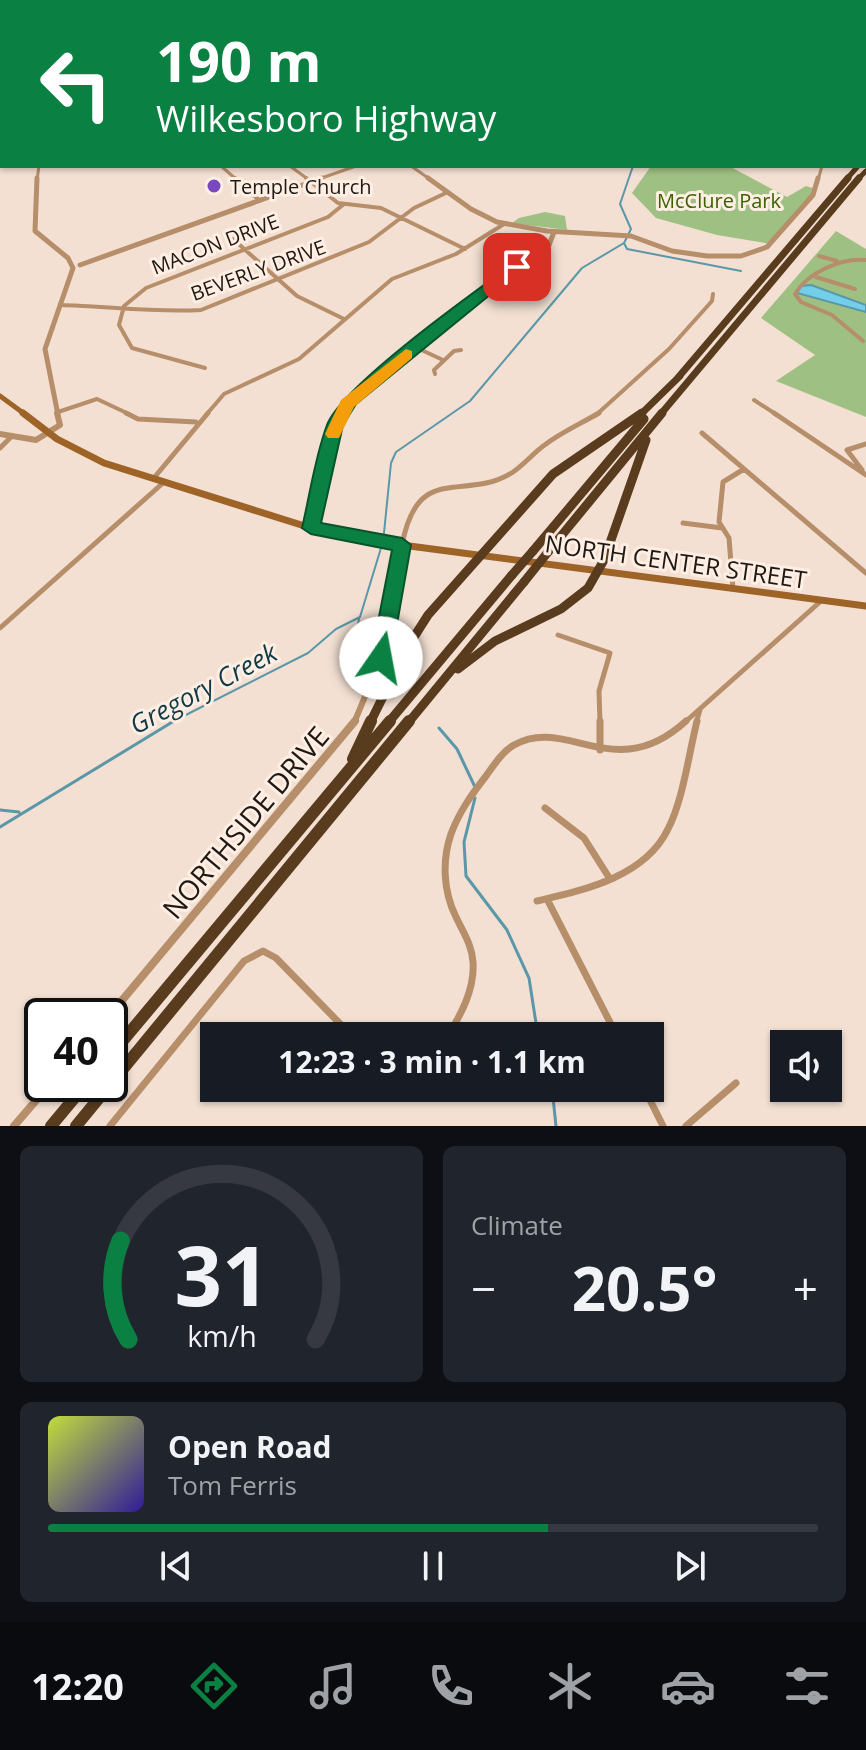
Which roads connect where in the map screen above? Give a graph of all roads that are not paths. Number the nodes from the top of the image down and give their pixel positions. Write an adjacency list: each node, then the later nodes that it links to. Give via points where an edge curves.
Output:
1 (39, 168): 23 (street, via 35,231)
2 (223, 168): 11 (street)
3 (292, 168): 9 (street)
4 (351, 168): 9 (street)
5 (414, 168): 10 (street)
6 (821, 168): 15 (street, via 813,195 760,251 688,254 628,236)
7 (856, 168): 37 (highway)
8 (866, 171): 41 (highway)
9 (310, 183): 11 (street); 12 (street)
10 (448, 192): 13 (street, BEVERLY DRIVE); 14 (street)
11 (260, 201): 22 (street)
12 (344, 204): 13 (street, via 372,206); 18 (street, MACON DRIVE, via 328,217)
13 (400, 217): 17 (street); 25 (street, BEVERLY DRIVE, via 369,242)
14 (504, 224): 15 (street); 17 (street)
15 (554, 232): 32 (street, via 549,245)
16 (233, 239): 18 (street)
17 (465, 249): 30 (street, via 392,279)
18 (243, 250): 25 (street); 29 (street, MACON DRIVE, via 154,284)
19 (819, 256): 21 (street)
20 (866, 260): 21 (street)
21 (838, 262): 24 (street)
22 (80, 265): 23 (street)
23 (73, 268): 28 (street)
24 (815, 277): 26 (street); 31 (street, via 802,282 796,296 832,315)
25 (275, 281): 29 (street, BEVERLY DRIVE, via 201,310); 30 (street, via 302,302)
26 (855, 289)
27 (713, 294): 56 (street, via 669,349 607,409 546,444 512,473 446,486 418,502 407,519)
28 (60, 305): 29 (street, BEVERLY DRIVE); 40 (street, via 45,349)
29 (124, 306): 35 (street, via 119,325 132,348)
30 (345, 320): 42 (street, via 299,359 224,394)
31 (863, 341)
32 (415, 347): 34 (street); 54 (street, via 340,414)
33 (461, 350): 34 (street)
34 (444, 360): 36 (street)
35 (205, 368)
36 (435, 374)
37 (680, 376): 57 (highway, via 633,422 553,474); 69 (highway, bridge)
38 (0, 396): 45 (main road, NORTH CENTER STREET)
39 (754, 400): 50 (street)
40 (58, 412): 42 (street, via 97,399 138,419); 45 (street, via 60,425)
41 (663, 413): 58 (highway, via 631,470); 65 (highway, bridge)
42 (197, 422): 51 (street)
43 (702, 433): 49 (street)
44 (0, 434): 46 (street)
45 (50, 434): 46 (street, via 36,440); 51 (main road, NORTH CENTER STREET, via 104,463)
46 (12, 436): 48 (street)
47 (866, 444): 50 (street, via 847,450)
48 (0, 448)
49 (744, 469): 55 (street, via 723,482 718,516); 59 (street)
50 (866, 475)
51 (153, 479): 52 (main road, NORTH CENTER STREET)
52 (163, 483): 54 (main road, NORTH CENTER STREET); 63 (street)
53 (683, 523): 55 (street)
54 (311, 528): 56 (main road, NORTH CENTER STREET)
55 (723, 528): 60 (street, via 729,538)
56 (402, 545): 57 (main road, NORTH CENTER STREET); 73 (street, NORTHSIDE DRIVE, via 381,658 353,727)
57 (480, 555): 58 (main road, NORTH CENTER STREET); 69 (highway, via 416,631 365,740)
58 (599, 571): 60 (main road, NORTH CENTER STREET); 65 (highway, via 578,598 479,652)
59 (866, 573)
60 (733, 589): 61 (main road, NORTH CENTER STREET)
61 (822, 600): 62 (main road, NORTH CENTER STREET); 66 (street)
62 (866, 606)
63 (0, 628)
64 (558, 635): 67 (street, via 610,653 599,691)
65 (432, 693): 84 (highway)
66 (700, 710): 67 (street, via 657,743); 70 (street, via 669,828 646,860)
67 (600, 750): 75 (street, via 555,739 525,740 501,756 456,818 446,848 445,880 473,964)
68 (545, 808): 70 (street, via 581,831)
69 (310, 818): 77 (highway)
70 (610, 879): 71 (street)
71 (547, 899): 72 (street); 76 (street)
72 (537, 901)
73 (124, 998)
74 (338, 1022): 85 (street, via 276,958 257,952 244,961)
75 (455, 1022)
76 (610, 1022)
77 (128, 1035)
78 (736, 1083): 87 (street)
79 (35, 1102): 82 (street)
80 (71, 1102): 83 (highway)
81 (651, 1102): 86 (street)
82 (14, 1126)
83 (51, 1126)
84 (76, 1126)
85 (110, 1126)
86 (663, 1126)
87 (686, 1126)

